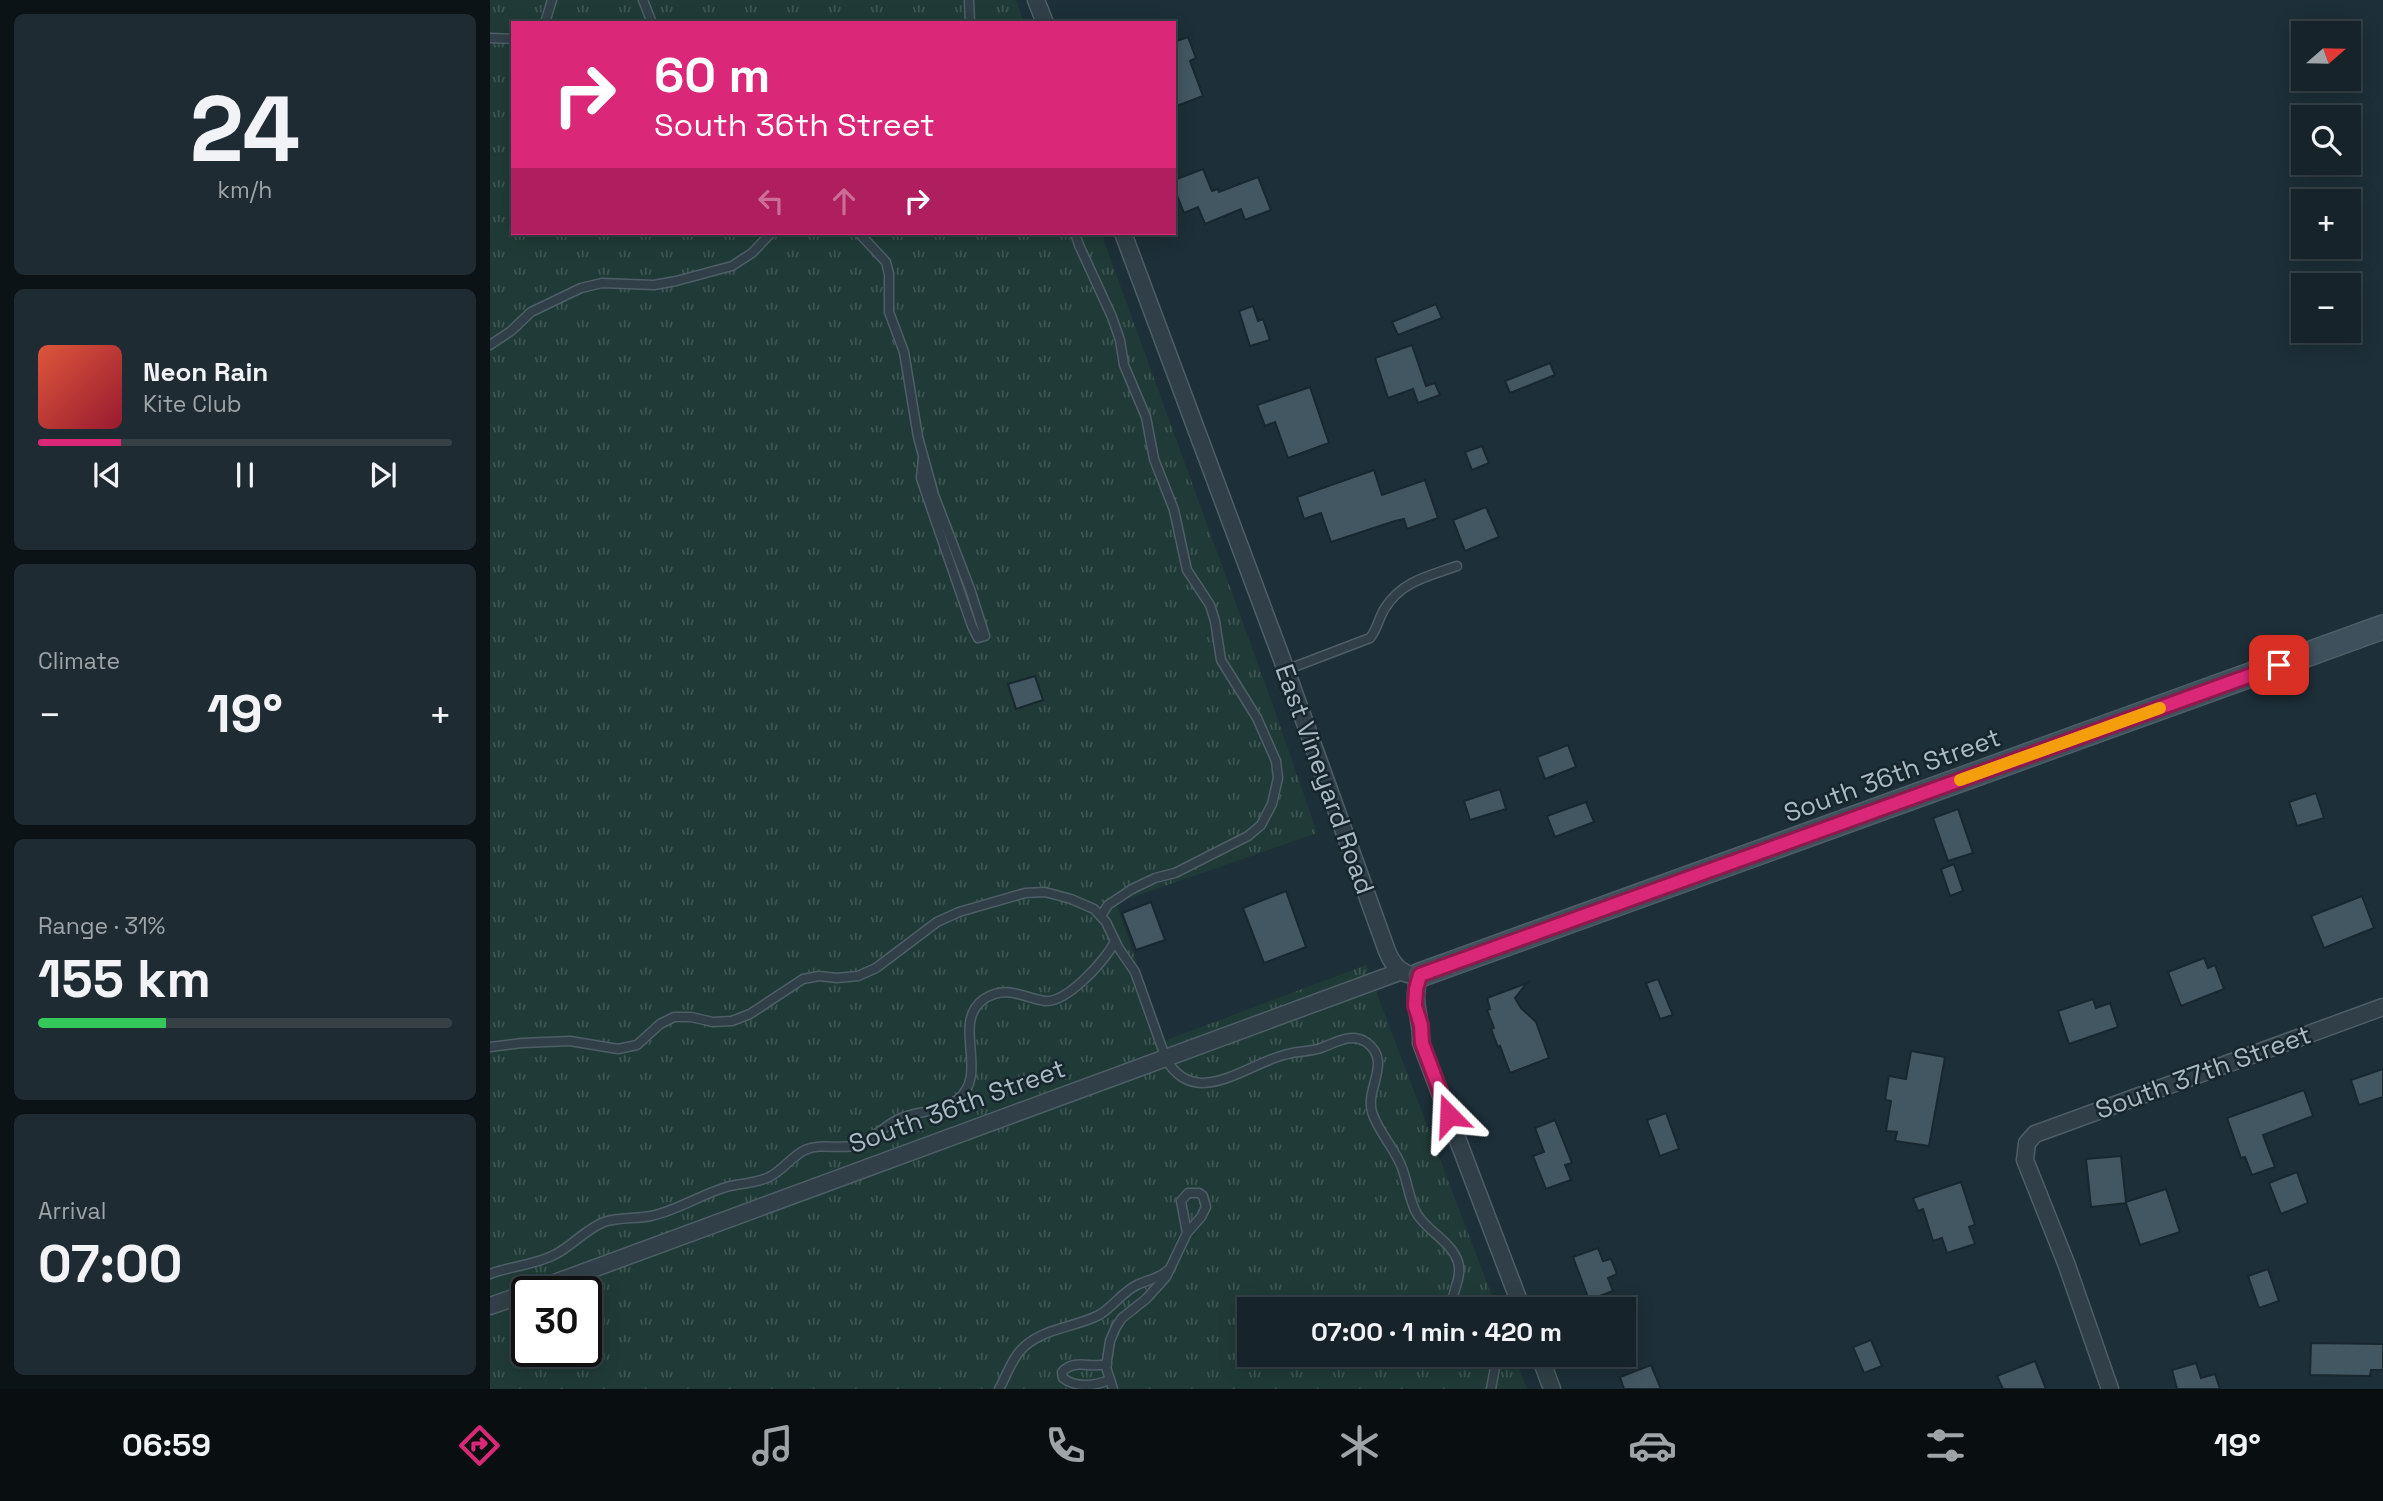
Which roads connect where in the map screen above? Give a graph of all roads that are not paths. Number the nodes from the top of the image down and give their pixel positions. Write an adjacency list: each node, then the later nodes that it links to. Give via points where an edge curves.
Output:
1 (552, 0): 5 (lane)
2 (643, 0): 6 (lane)
3 (969, 0): 7 (lane)
4 (1036, 0): 8 (street)
5 (546, 21)
6 (651, 21)
7 (970, 21)
8 (1044, 21)
9 (490, 38): 10 (lane)
10 (511, 39)
11 (768, 235): 15 (lane, via 732,266 676,282 602,283 580,288 531,312)
12 (861, 235): 16 (lane, via 886,262 889,312 904,352)
13 (1076, 235): 20 (lane, via 1112,317 1124,365 1146,417 1187,570 1210,605 1221,660 1257,718 1276,761 1278,778 1272,804 1261,825 1248,836 1132,889 1108,905)
14 (1124, 235): 19 (street, East Vineyard Road)
15 (490, 345)
16 (923, 458): 16 (lane, via 921,478 972,626 978,638 985,636)
17 (1457, 566): 19 (lane, via 1402,588 1370,638)
18 (2383, 627): 22 (street, South 36th Street)
19 (1286, 670): 22 (street, East Vineyard Road, via 1387,951 1396,967)
20 (1101, 916): 21 (lane); 24 (lane, via 1071,899 1045,892 1025,893 937,922 876,968 858,976 803,979 732,1021 674,1017 637,1045 618,1049 570,1041)
21 (1115, 941): 25 (lane, via 1135,972); 28 (lane, via 1089,976 1057,999 1002,993 976,1005 970,1017 972,1070 968,1084 959,1099 943,1108 896,1120 852,1146 806,1150 771,1176 752,1183 730,1186 655,1215 607,1221 554,1255)
22 (1411, 973): 25 (street, South 36th Street); 31 (street, via 1422,1043)
23 (2383, 1007): 42 (street, South 37th Street, via 2035,1133 2026,1143 2025,1160)
24 (490, 1047)
25 (1166, 1059): 29 (street, South 36th Street); 30 (lane, via 1173,1071 1189,1081 1205,1083 1342,1039 1367,1043 1380,1069 1371,1094 1372,1111 1402,1167 1419,1216 1455,1254 1459,1266)
26 (1187, 1233): 26 (lane, via 1181,1201 1188,1193 1199,1193 1206,1207); 27 (lane)
27 (1171, 1267): 34 (lane, via 1157,1289 1116,1327); 38 (lane, via 1088,1320 1032,1341 1020,1351)
28 (490, 1274)
29 (573, 1276)
30 (1454, 1297)
31 (1517, 1297)
32 (511, 1298): 33 (street, South 36th Street)
33 (490, 1306)
34 (1107, 1364): 37 (lane); 37 (lane, via 1077,1364 1062,1372 1063,1378 1076,1385)
35 (1495, 1367): 40 (lane)
36 (1544, 1367): 41 (street)
37 (1109, 1380): 39 (lane)
38 (999, 1389)
39 (1113, 1389)
40 (1491, 1389)
41 (1552, 1389)
42 (2110, 1389)

